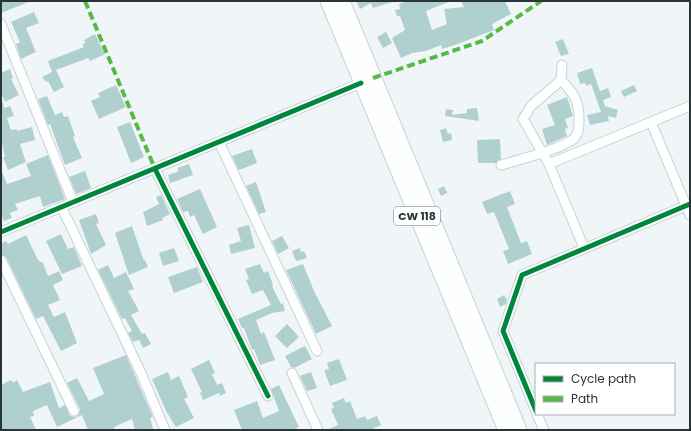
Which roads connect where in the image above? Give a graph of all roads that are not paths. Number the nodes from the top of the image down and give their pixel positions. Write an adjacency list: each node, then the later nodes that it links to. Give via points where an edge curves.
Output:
1 (328, 1): 6 (highway, CW 118)
2 (342, 1): 30 (highway, CW 118)
3 (1, 24): 14 (street)
4 (562, 65): 5 (street)
5 (561, 80): 10 (street, via 531,106 523,119); 10 (street, via 572,91 578,104 579,128 571,141)
6 (361, 83): 9 (street); 29 (highway, CW 118)
7 (690, 106): 8 (street)
8 (651, 122): 11 (street); 15 (street)
9 (219, 142): 13 (street); 21 (street)
10 (542, 154): 11 (street); 12 (street)
11 (549, 164): 19 (street)
12 (501, 165)
13 (155, 170): 14 (street); 23 (street)
14 (73, 202): 16 (street)
15 (688, 205): 17 (street); 19 (street)
16 (62, 208): 18 (street); 27 (street)
17 (690, 215)
18 (1, 232)
19 (584, 248): 24 (street, via 522,275 503,331)
20 (1, 260): 25 (street)
21 (317, 351)
22 (292, 373): 28 (street)
23 (268, 396)
24 (535, 409)
25 (74, 411)
26 (537, 415): 31 (street)
27 (165, 430)
28 (318, 430)
29 (506, 430)
30 (519, 430)
31 (544, 430)

